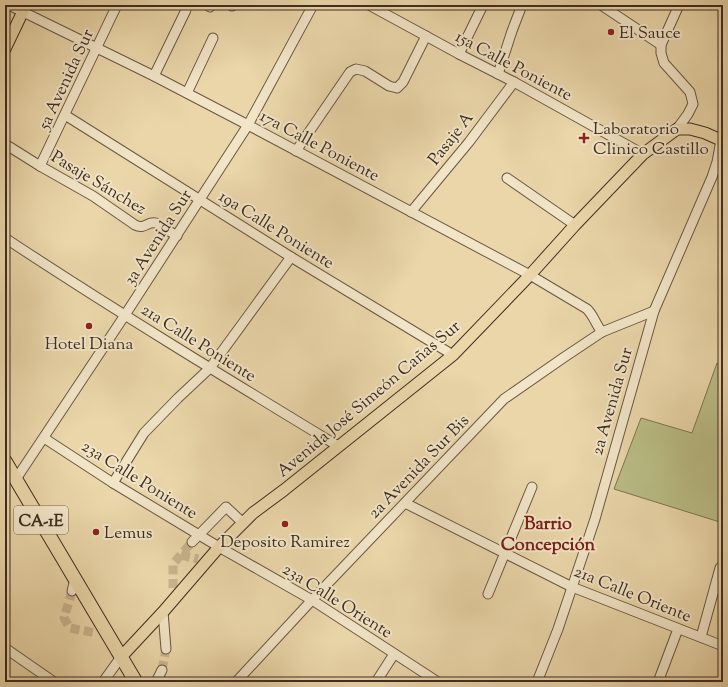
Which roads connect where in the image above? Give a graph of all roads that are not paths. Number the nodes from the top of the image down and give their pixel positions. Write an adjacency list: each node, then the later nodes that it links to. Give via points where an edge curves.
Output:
1 (9, 5): 9 (street, 17a Calle Poniente)
2 (117, 5): 14 (street, 5a Avenida Sur)
3 (313, 5): 22 (street, 3a Avenida Sur)
4 (369, 5): 11 (street, 15a Calle Poniente)
5 (483, 5): 16 (street)
6 (522, 5): 17 (street)
7 (601, 5): 13 (street)
8 (679, 5): 13 (street)
9 (24, 9): 14 (street, 17a Calle Poniente); 15 (main road)
10 (186, 10): 18 (street)
11 (426, 36): 16 (street, 15a Calle Poniente); 26 (street, via 403,82 397,88 365,71 356,69 350,72)
12 (213, 38): 20 (street)
13 (661, 45): 23 (street, Avenida José Simeón Cañas Sur, via 664,63 690,92 693,104)
14 (97, 48): 18 (street, 17a Calle Poniente); 21 (street, 5a Avenida Sur)
15 (5, 49)
16 (459, 54): 17 (street, 15a Calle Poniente)
17 (498, 74): 19 (street, 15a Calle Poniente)
18 (154, 76): 20 (street, 17a Calle Poniente)
19 (514, 82): 27 (street, 15a Calle Poniente); 31 (street, Pasaje A)
20 (187, 93): 22 (street, 17a Calle Poniente)
21 (65, 115): 28 (street, 5a Avenida Sur); 30 (street, 19a Calle Poniente)
22 (248, 125): 26 (street, 17a Calle Poniente); 30 (street, 3a Avenida Sur)
23 (677, 129): 24 (main road, via 690,129); 27 (main road, Avenida José Simeón Cañas Sur)
24 (722, 138): 37 (street, 2a Avenida Sur, via 712,177)
25 (5, 144): 28 (street, Pasaje Sánchez)
26 (296, 151): 31 (street, 17a Calle Poniente)
27 (643, 154): 32 (main road, Avenida José Simeón Cañas Sur)
28 (40, 166): 33 (street, Pasaje Sánchez, via 93,196 134,226 139,228 154,222)
29 (507, 178): 32 (street)
30 (200, 200): 33 (street, 3a Avenida Sur); 35 (street, 19a Calle Poniente)
31 (411, 212): 36 (street, 17a Calle Poniente)
32 (574, 225): 36 (main road, Avenida José Simeón Cañas Sur)
33 (177, 236): 38 (street, 3a Avenida Sur)
34 (5, 238): 38 (street, 21a Calle Poniente)
35 (292, 257): 40 (street, 19a Calle Poniente); 41 (street)
36 (530, 275): 39 (street, 17a Calle Poniente, via 587,310); 40 (main road, Avenida José Simeón Cañas Sur)
37 (654, 311): 39 (street, 2a Avenida Sur Bis); 54 (street, 2a Avenida Sur, via 595,520)
38 (125, 315): 41 (street, 21a Calle Poniente); 42 (street, 3a Avenida Sur)
39 (602, 332): 48 (street, 2a Avenida Sur Bis, via 504,399)
40 (453, 355): 43 (main road, Avenida José Simeón Cañas Sur)
41 (210, 368): 43 (street, 21a Calle Poniente); 46 (street, via 144,433)
42 (44, 438): 45 (street, 3a Avenida Sur); 46 (street, 23a Calle Poniente)
43 (338, 446): 49 (main road, Avenida José Simeón Cañas Sur)
44 (5, 461): 45 (highway, CA-1E)
45 (16, 479): 64 (highway, CA-1E, via 102,634)
46 (113, 483): 50 (street, 23a Calle Poniente)
47 (532, 488): 52 (street)
48 (405, 503): 52 (street, 21a Calle Oriente); 56 (street, 2a Avenida Sur Bis)
49 (243, 523): 50 (street, via 226,507); 51 (main road, Avenida José Simeón Cañas Sur)
50 (196, 538): 51 (street, 23a Calle Poniente)
51 (219, 547): 56 (street, 23a Calle Oriente); 57 (main road, Avenida José Simeón Cañas Sur, via 203,560 174,593)
52 (504, 553): 54 (street, 21a Calle Oriente); 55 (street)
53 (723, 565): 59 (street)
54 (572, 587): 58 (street, 21a Calle Oriente); 73 (street, 2a Avenida Sur)
55 (488, 594)
56 (312, 600): 63 (street, 23a Calle Oriente); 70 (street, 2a Avenida Sur Bis)
57 (163, 612): 62 (street); 64 (main road, Avenida José Simeón Cañas Sur)
58 (678, 629): 59 (street, 21a Calle Oriente); 74 (street)
59 (701, 637): 60 (street, 21a Calle Oriente)
60 (723, 646)
61 (5, 648): 66 (street)
62 (166, 649)
63 (394, 654): 71 (street); 72 (street, 23a Calle Oriente)
64 (121, 657): 67 (street, Avenida José Simeón Cañas Sur); 68 (highway, CA-1E)
65 (162, 670): 69 (street)
66 (54, 682)
67 (103, 682)
68 (136, 682)
69 (156, 682)
70 (236, 682)
71 (376, 682)
72 (438, 682)
73 (537, 682)
74 (658, 682)

